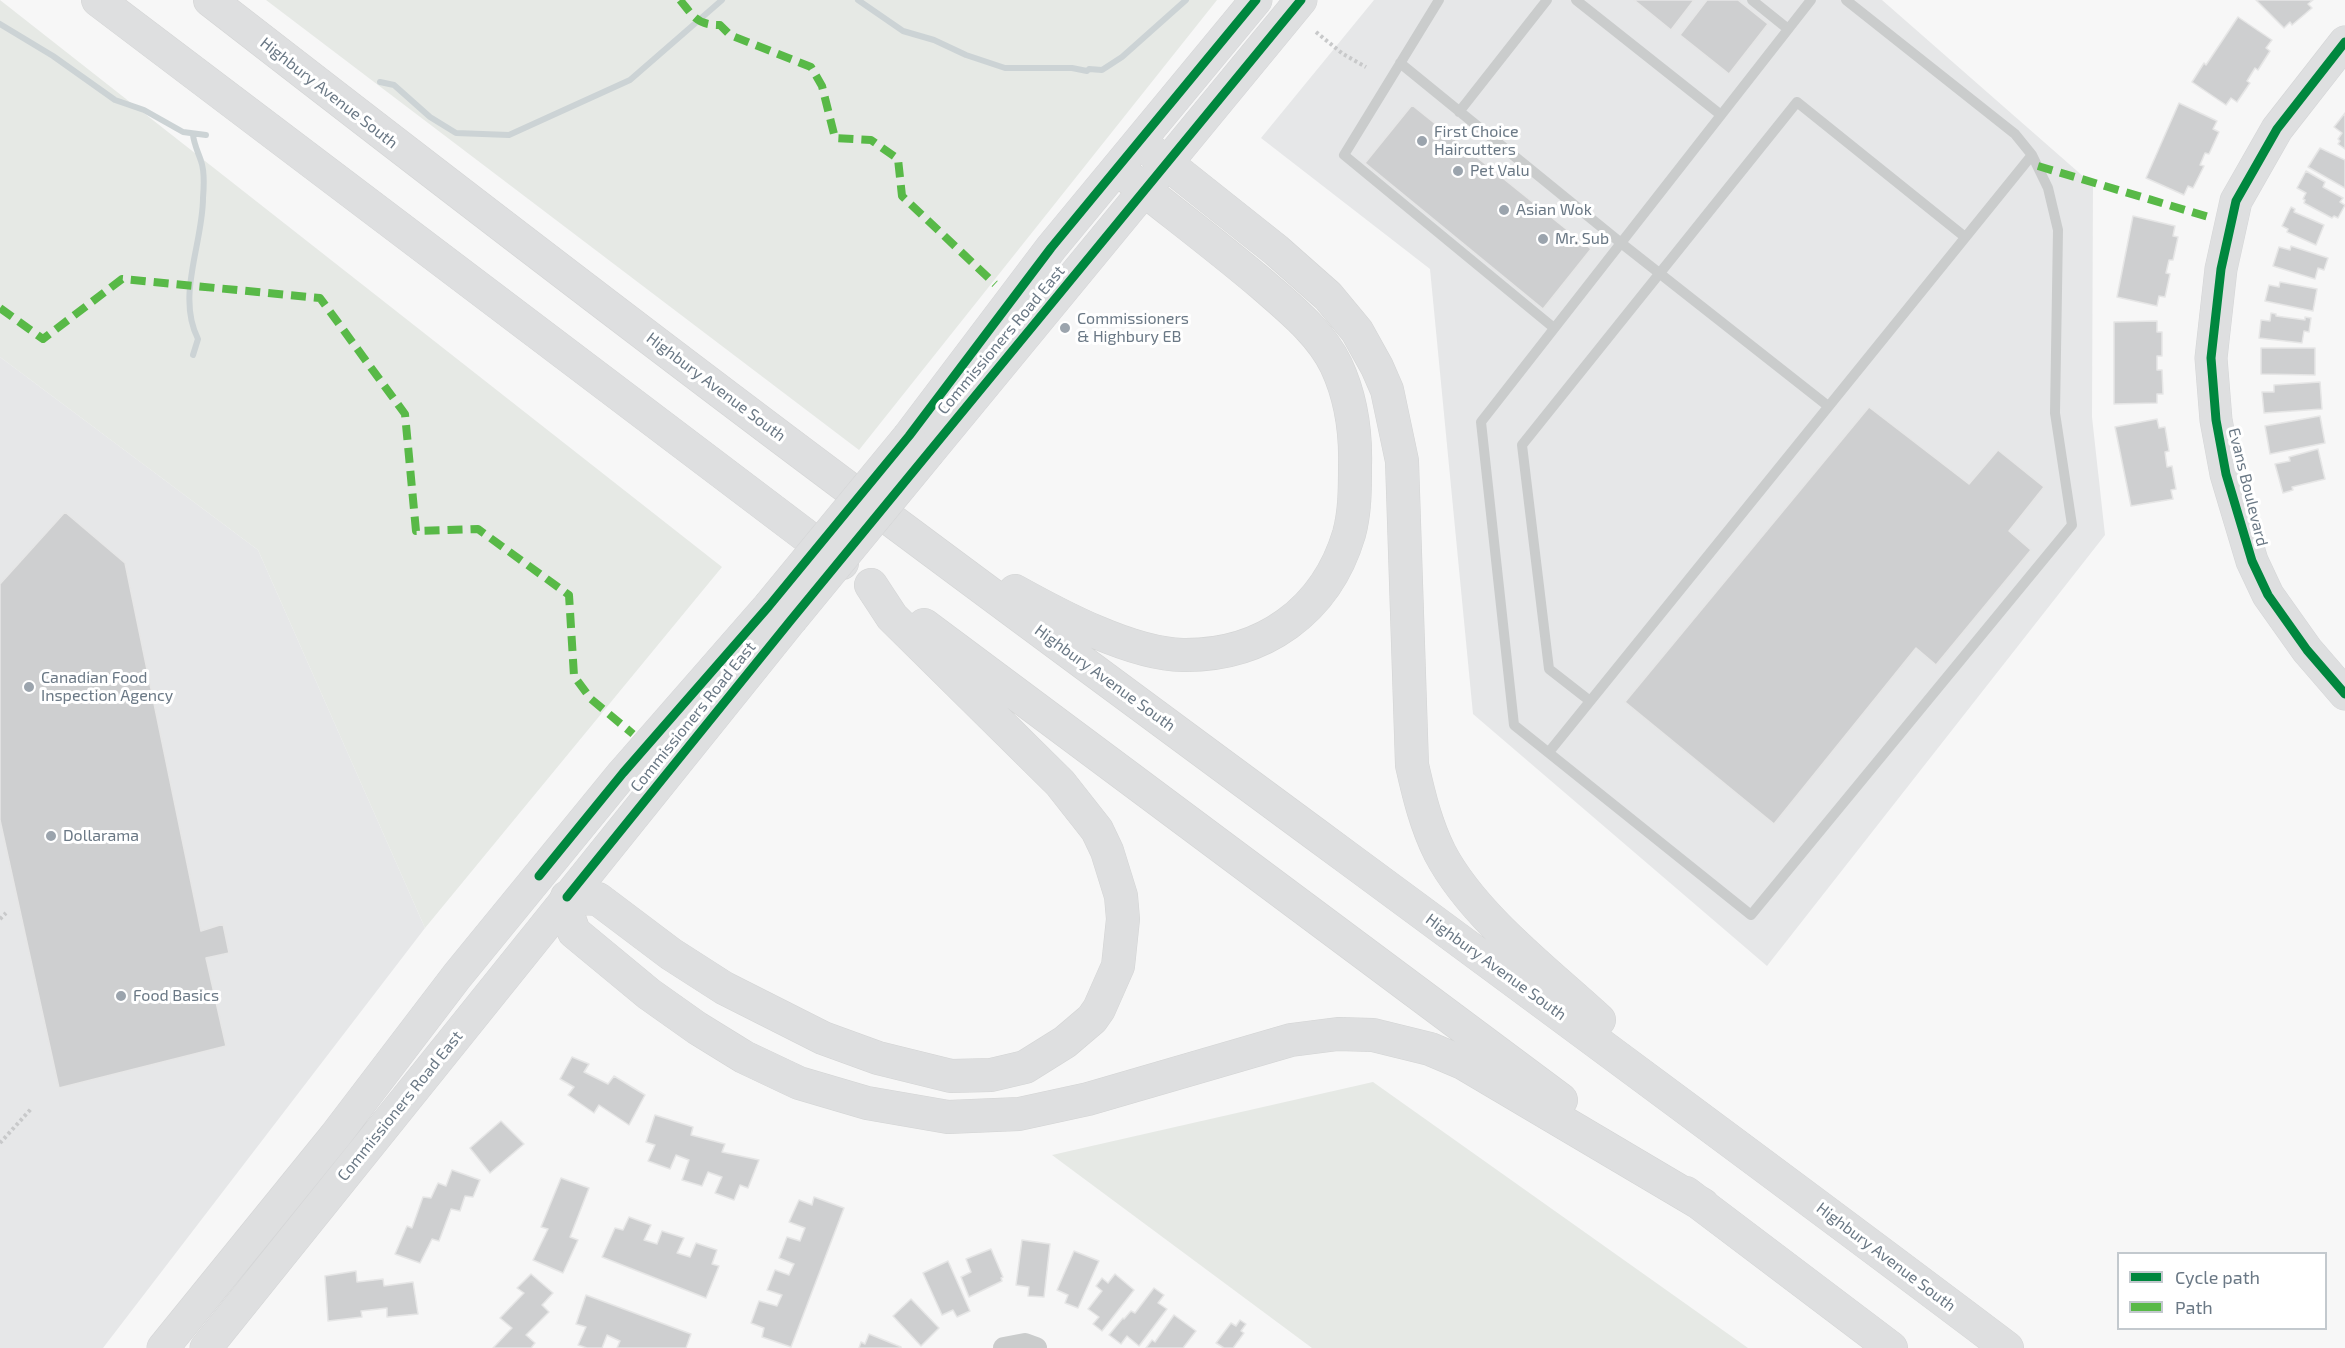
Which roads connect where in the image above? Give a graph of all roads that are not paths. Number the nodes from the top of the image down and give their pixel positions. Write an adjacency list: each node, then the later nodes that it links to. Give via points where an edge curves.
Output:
1 (98, 0): 28 (highway)
2 (210, 0): 27 (highway, Highbury Avenue South)
3 (1256, 0): 16 (main road, Commissioners Road East)
4 (1301, 0): 18 (main road, Commissioners Road East)
5 (1439, 0): 13 (lane)
6 (1547, 0): 14 (lane)
7 (1576, 0): 15 (lane)
8 (1752, 0): 11 (lane)
9 (1811, 0): 11 (lane)
10 (1846, 0): 17 (lane, via 2015,134)
11 (1788, 29): 15 (lane)
12 (2345, 42): 30 (main road, Evans Boulevard, via 2277,129 2236,201 2221,269 2211,358 2226,474 2252,561 2268,595 2307,651)
13 (1400, 63): 14 (lane); 24 (lane, via 1344,155)
14 (1459, 111): 22 (lane)
15 (1721, 115): 22 (lane)
16 (1140, 142): 18 (highway); 19 (main road, Commissioners Road East)
17 (2032, 155): 21 (lane); 32 (lane, via 2048,188 2058,230 2055,413 2073,525 1750,915)
18 (1167, 163): 20 (main road, Commissioners Road East); 35 (highway, via 1328,296 1368,348 1387,390 1402,461 1412,765 1422,811 1441,854 1467,893 1499,928)
19 (1118, 169): 20 (highway); 26 (main road, Commissioners Road East, via 1051,248)
20 (1144, 190): 26 (main road, Commissioners Road East); 27 (highway, via 1292,310 1322,342 1335,363 1350,400 1356,448 1354,507 1349,534 1322,590 1301,614 1256,642 1232,651 1182,655 1148,650 1092,630)
21 (1965, 237): 23 (lane, via 1797,102); 25 (lane)
22 (1621, 243): 23 (lane); 24 (lane)
23 (1659, 274): 25 (lane); 31 (lane, via 1522,445 1550,669)
24 (1554, 328): 32 (lane, via 1481,422 1514,725)
25 (1828, 406): 31 (lane)
26 (919, 444): 29 (main road, Commissioners Road East, bridge)
27 (907, 532): 35 (highway, Highbury Avenue South)
28 (871, 585): 34 (highway, via 892,617 1060,783 1107,851 1124,919 1118,966 1092,1019 1025,1067 991,1076 951,1076 878,1058 823,1038 724,988 598,899); 36 (highway)
29 (780, 613): 33 (main road, Commissioners Road East, via 623,773); 34 (main road, Commissioners Road East)
30 (2345, 694)
31 (1590, 701): 32 (lane)
32 (1548, 753)
33 (539, 876): 34 (main road); 37 (main road, Commissioners Road East)
34 (567, 897): 36 (highway, via 574,932 697,1028 744,1057 799,1083 867,1103 948,1117 1019,1113 1088,1099 1291,1040 1338,1034 1373,1035 1430,1049 1463,1063); 38 (main road, Commissioners Road East)
35 (1724, 1135): 42 (highway, Highbury Avenue South)
36 (1703, 1205): 41 (highway)
37 (163, 1348)
38 (206, 1348)
39 (1004, 1348): 40 (street, via 1025,1344)
40 (1036, 1348)
41 (1891, 1348)
42 (2007, 1348)

